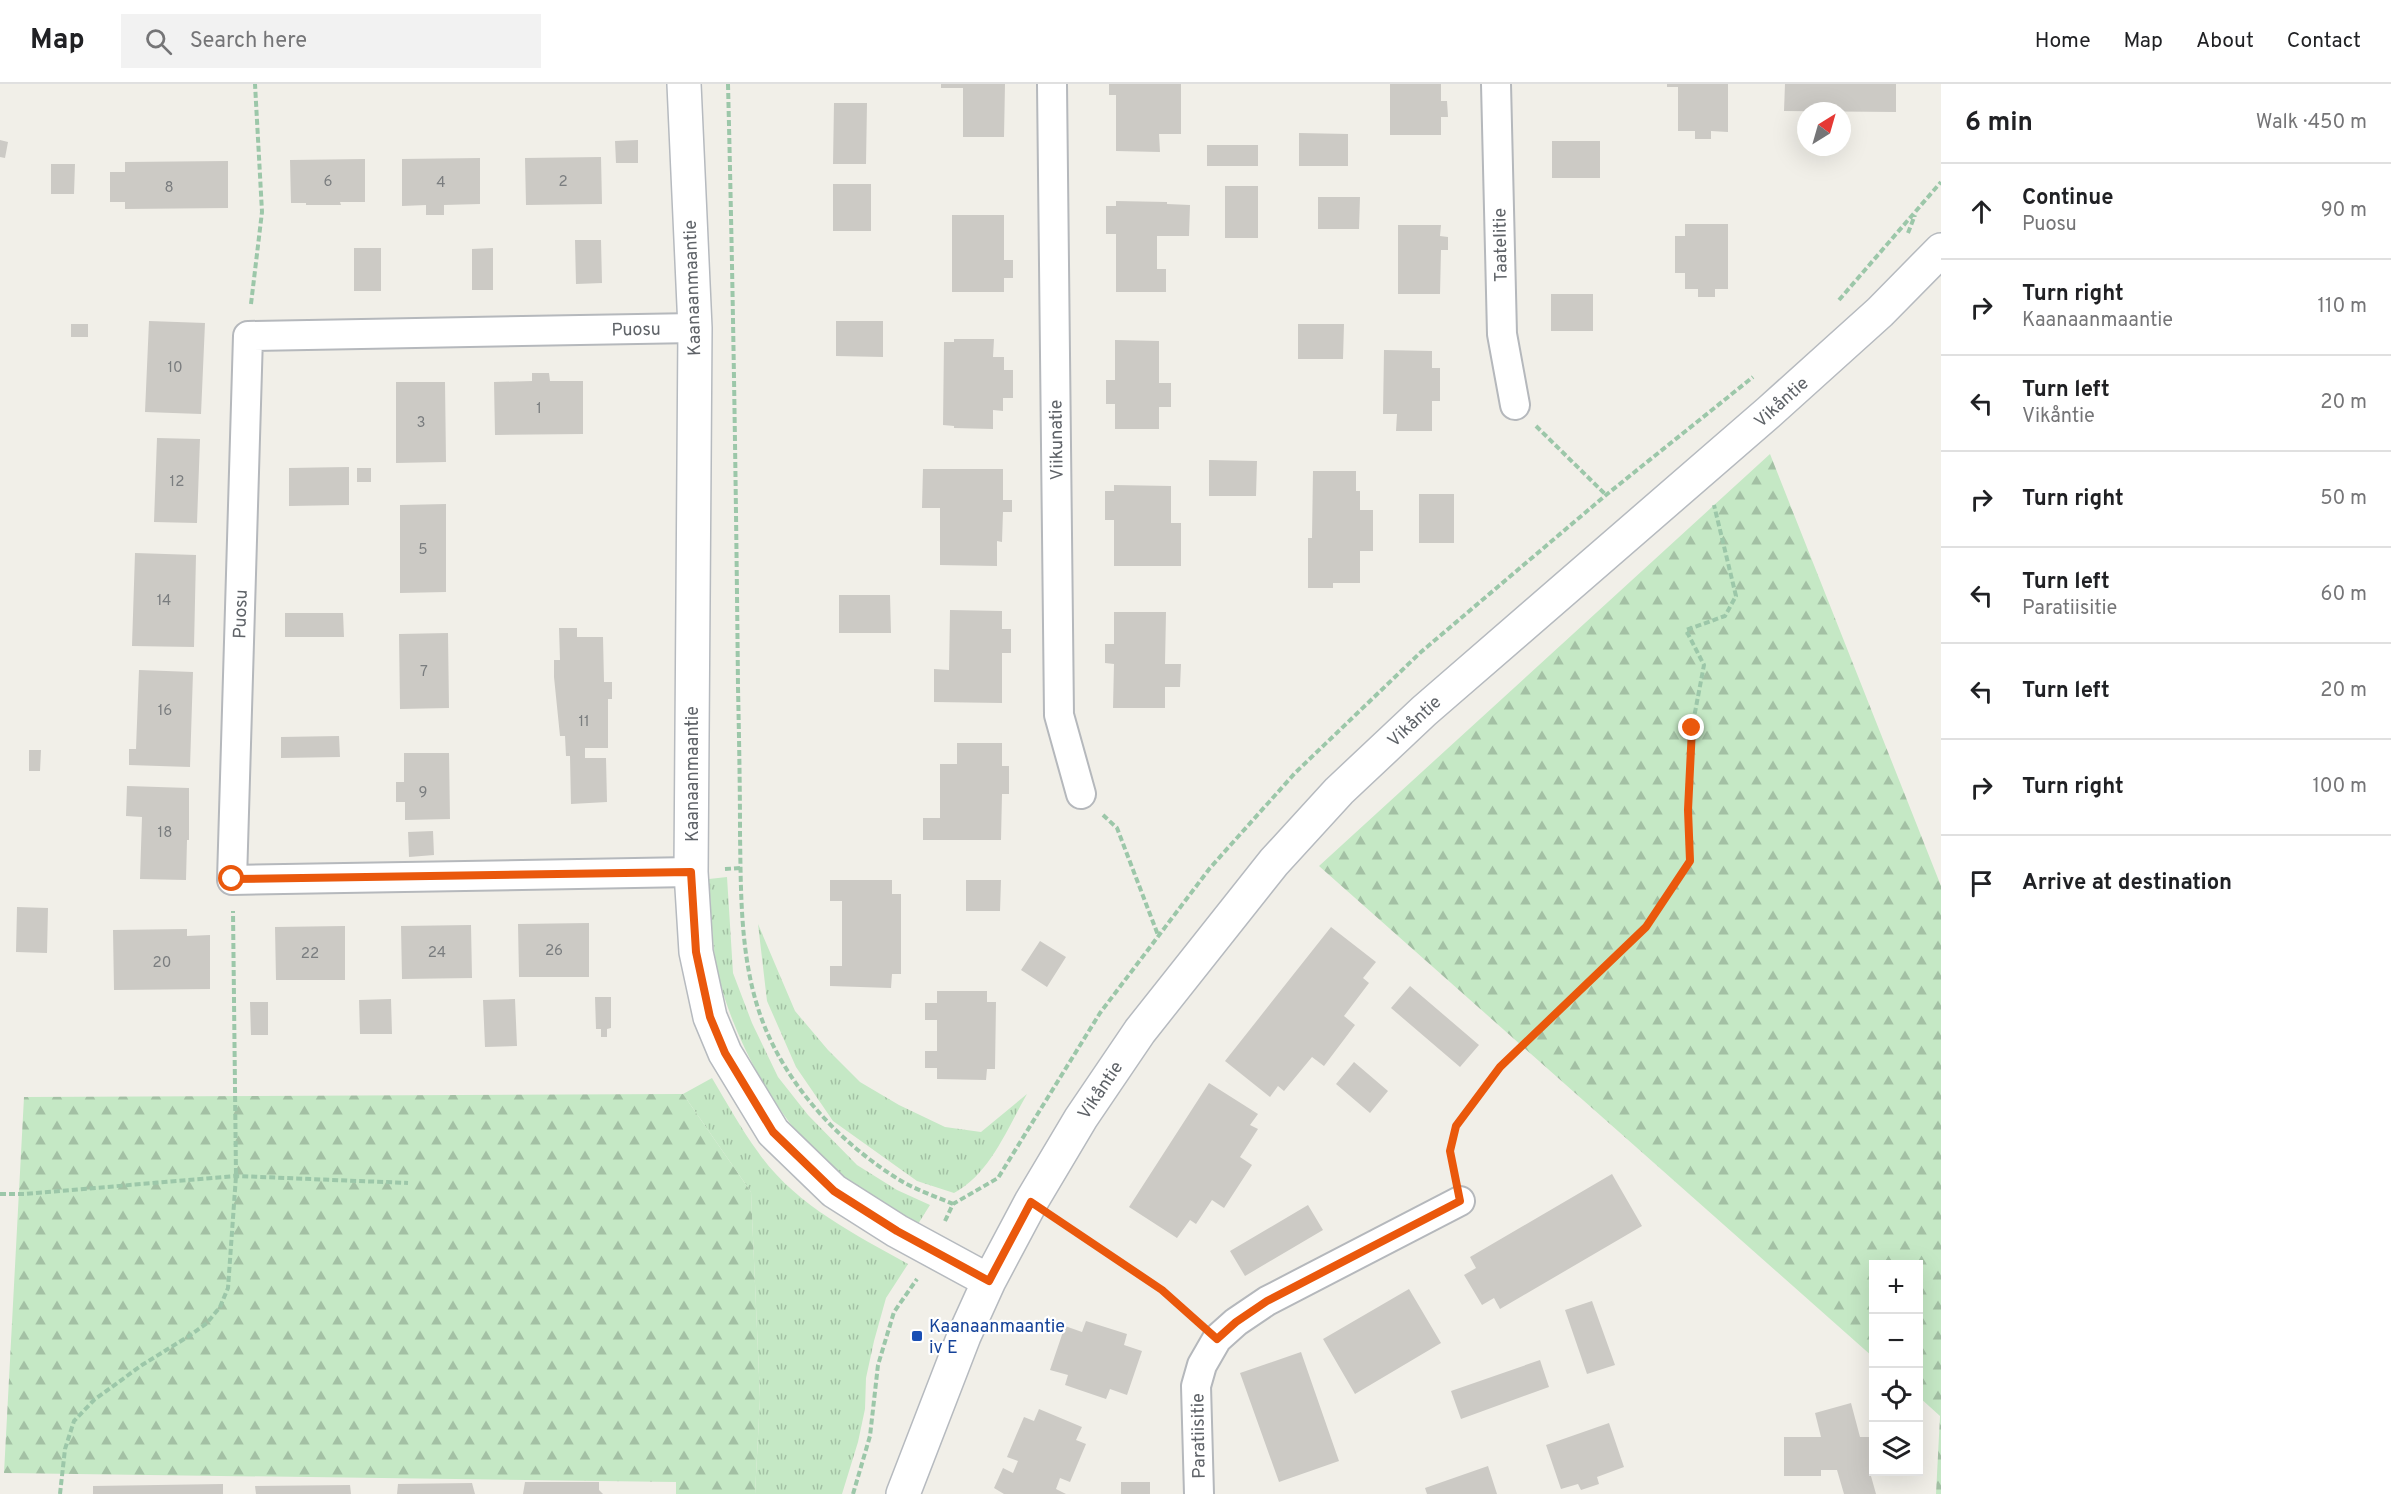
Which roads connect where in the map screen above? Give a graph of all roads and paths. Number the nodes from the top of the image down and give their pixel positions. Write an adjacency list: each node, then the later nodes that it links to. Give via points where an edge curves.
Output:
1 (255, 84): 10 (path, via 262,212)
2 (684, 84): 9 (street, Kaanaanmaantie)
3 (728, 84): 24 (path, via 741,868 746,959 753,997 782,1065 828,1122 862,1154 904,1183)
4 (1052, 84): 14 (street, Viikunatie, via 1059,715)
5 (1496, 84): 11 (street, Taatelitie, via 1502,334)
6 (1916, 211): 7 (path)
7 (1906, 239)
8 (1941, 250): 23 (street, Vikåntie, via 1802,383 1424,711 1339,791 1274,862 1140,1031 1080,1118)
9 (695, 328): 10 (street, Puosu); 15 (street, Kaanaanmaantie)
10 (248, 336): 16 (street, Puosu)
11 (1515, 405): 12 (path)
12 (1606, 495)
13 (1719, 495): 22 (path, via 1714,505 1737,596 1725,616 1686,630 1704,665 1692,728 1690,861 1646,927 1500,1067 1456,1126 1450,1151)
14 (1081, 794): 17 (path, via 1117,828)
15 (691, 872): 16 (street); 25 (street, Kaanaanmaantie, via 696,952 710,1017 725,1053 773,1132 834,1191)
16 (232, 879): 18 (path)
17 (1158, 936)
18 (236, 1176): 20 (path); 21 (path); 27 (path, via 228,1288 220,1307 207,1323 104,1392 74,1421 64,1449)
19 (998, 1178): 23 (path)
20 (408, 1183)
21 (0, 1194)
22 (1460, 1201): 26 (street, Paratiisitie, via 1267,1301)
23 (1031, 1202): 25 (street, Vikåntie); 26 (path, via 1162,1290)
24 (953, 1204)
25 (989, 1281): 28 (street)
26 (1217, 1339): 29 (street, Paratiisitie, via 1202,1365 1196,1386)
27 (60, 1494)
28 (903, 1494)
29 (1199, 1494)

